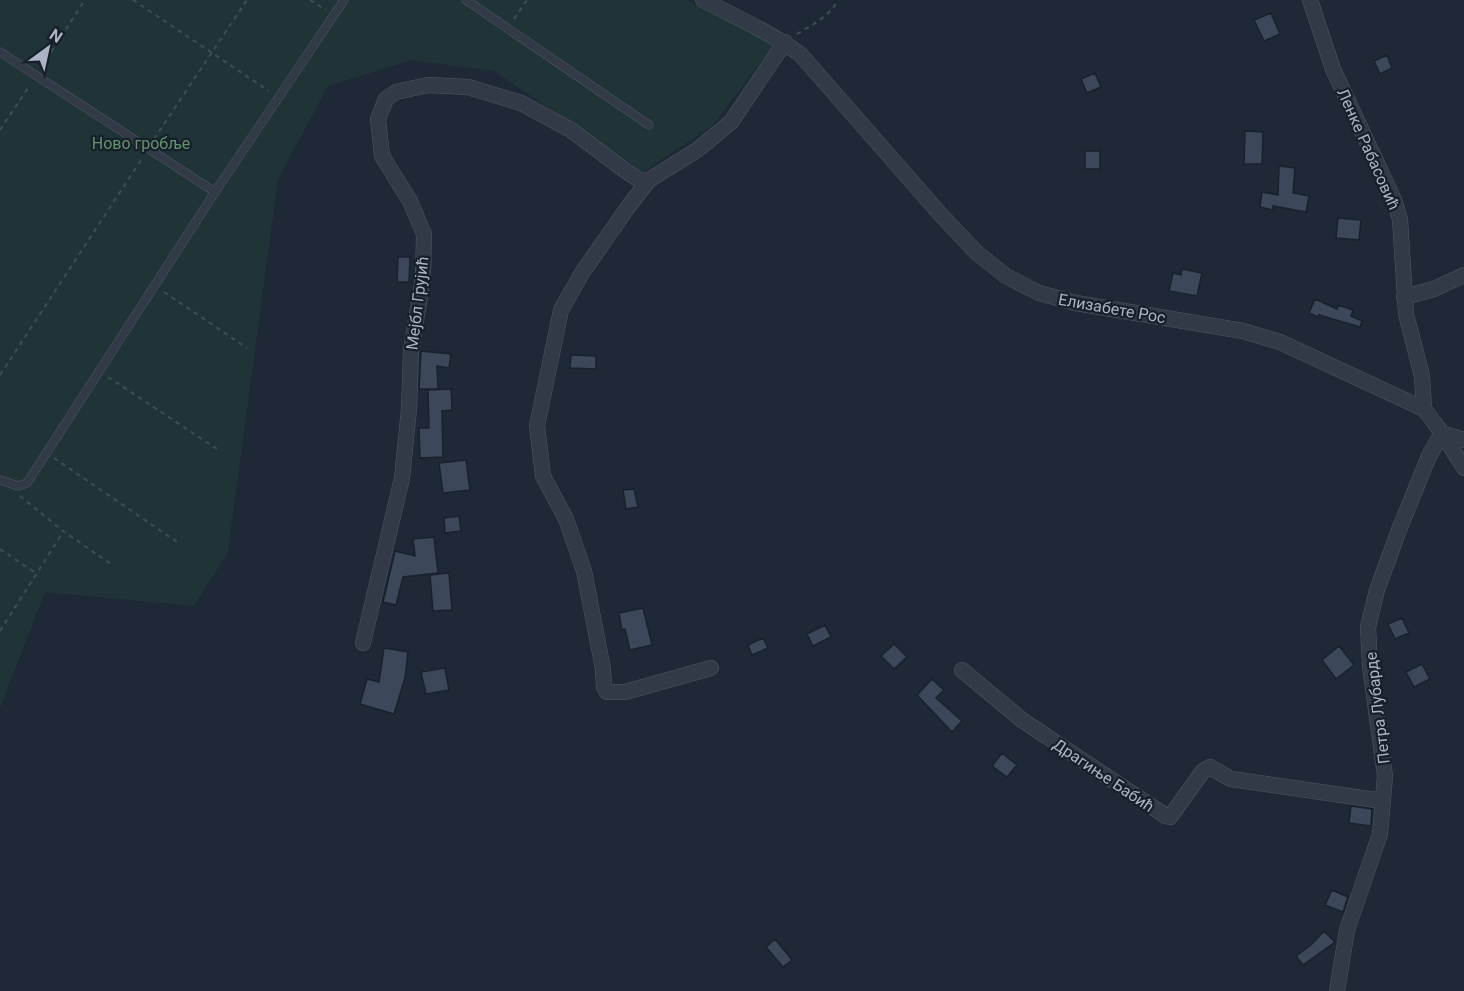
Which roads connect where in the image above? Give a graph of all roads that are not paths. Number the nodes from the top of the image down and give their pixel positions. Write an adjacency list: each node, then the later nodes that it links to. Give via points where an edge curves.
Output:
1 (344, 0): 9 (lane)
2 (465, 0): 7 (lane)
3 (703, 0): 5 (street, Елизабете Рос)
4 (1310, 0): 11 (street, Ленке Рабасовић, via 1333,69 1394,200 1400,219)
5 (785, 42): 8 (street, via 731,122); 12 (street, Елизабете Рос, via 822,77 941,215 977,253 1006,276 1039,293 1076,303 1243,331 1280,342)
6 (0, 52): 9 (lane)
7 (649, 125)
8 (649, 180): 17 (street, Мејбл Грујић, via 641,181 571,130 521,104 468,87 428,85 396,92 386,99 378,119 382,156 410,201 424,234 423,278 411,350 402,478); 18 (street, via 595,253 561,310 537,426 543,476 566,519 584,571 607,692 625,692)
9 (215, 192): 16 (lane, via 27,483 18,486)
10 (1464, 275): 11 (street)
11 (1404, 297): 12 (street, Ленке Рабасовић, via 1422,376)
12 (1424, 409): 13 (street, Елизабете Рос)
13 (1442, 433): 14 (street); 15 (street, Елизабете Рос); 20 (street, Петра Лубарде, via 1399,530 1368,627 1385,777)
14 (1464, 440)
15 (1464, 468)
16 (2, 481)
17 (363, 643)
18 (711, 668)
19 (962, 670): 20 (street, Драгиње Бабић, via 1022,720 1166,816 1170,817 1210,767 1231,779)
20 (1383, 801): 21 (street, Петра Лубарде, via 1380,834 1347,930)
21 (1337, 991)

